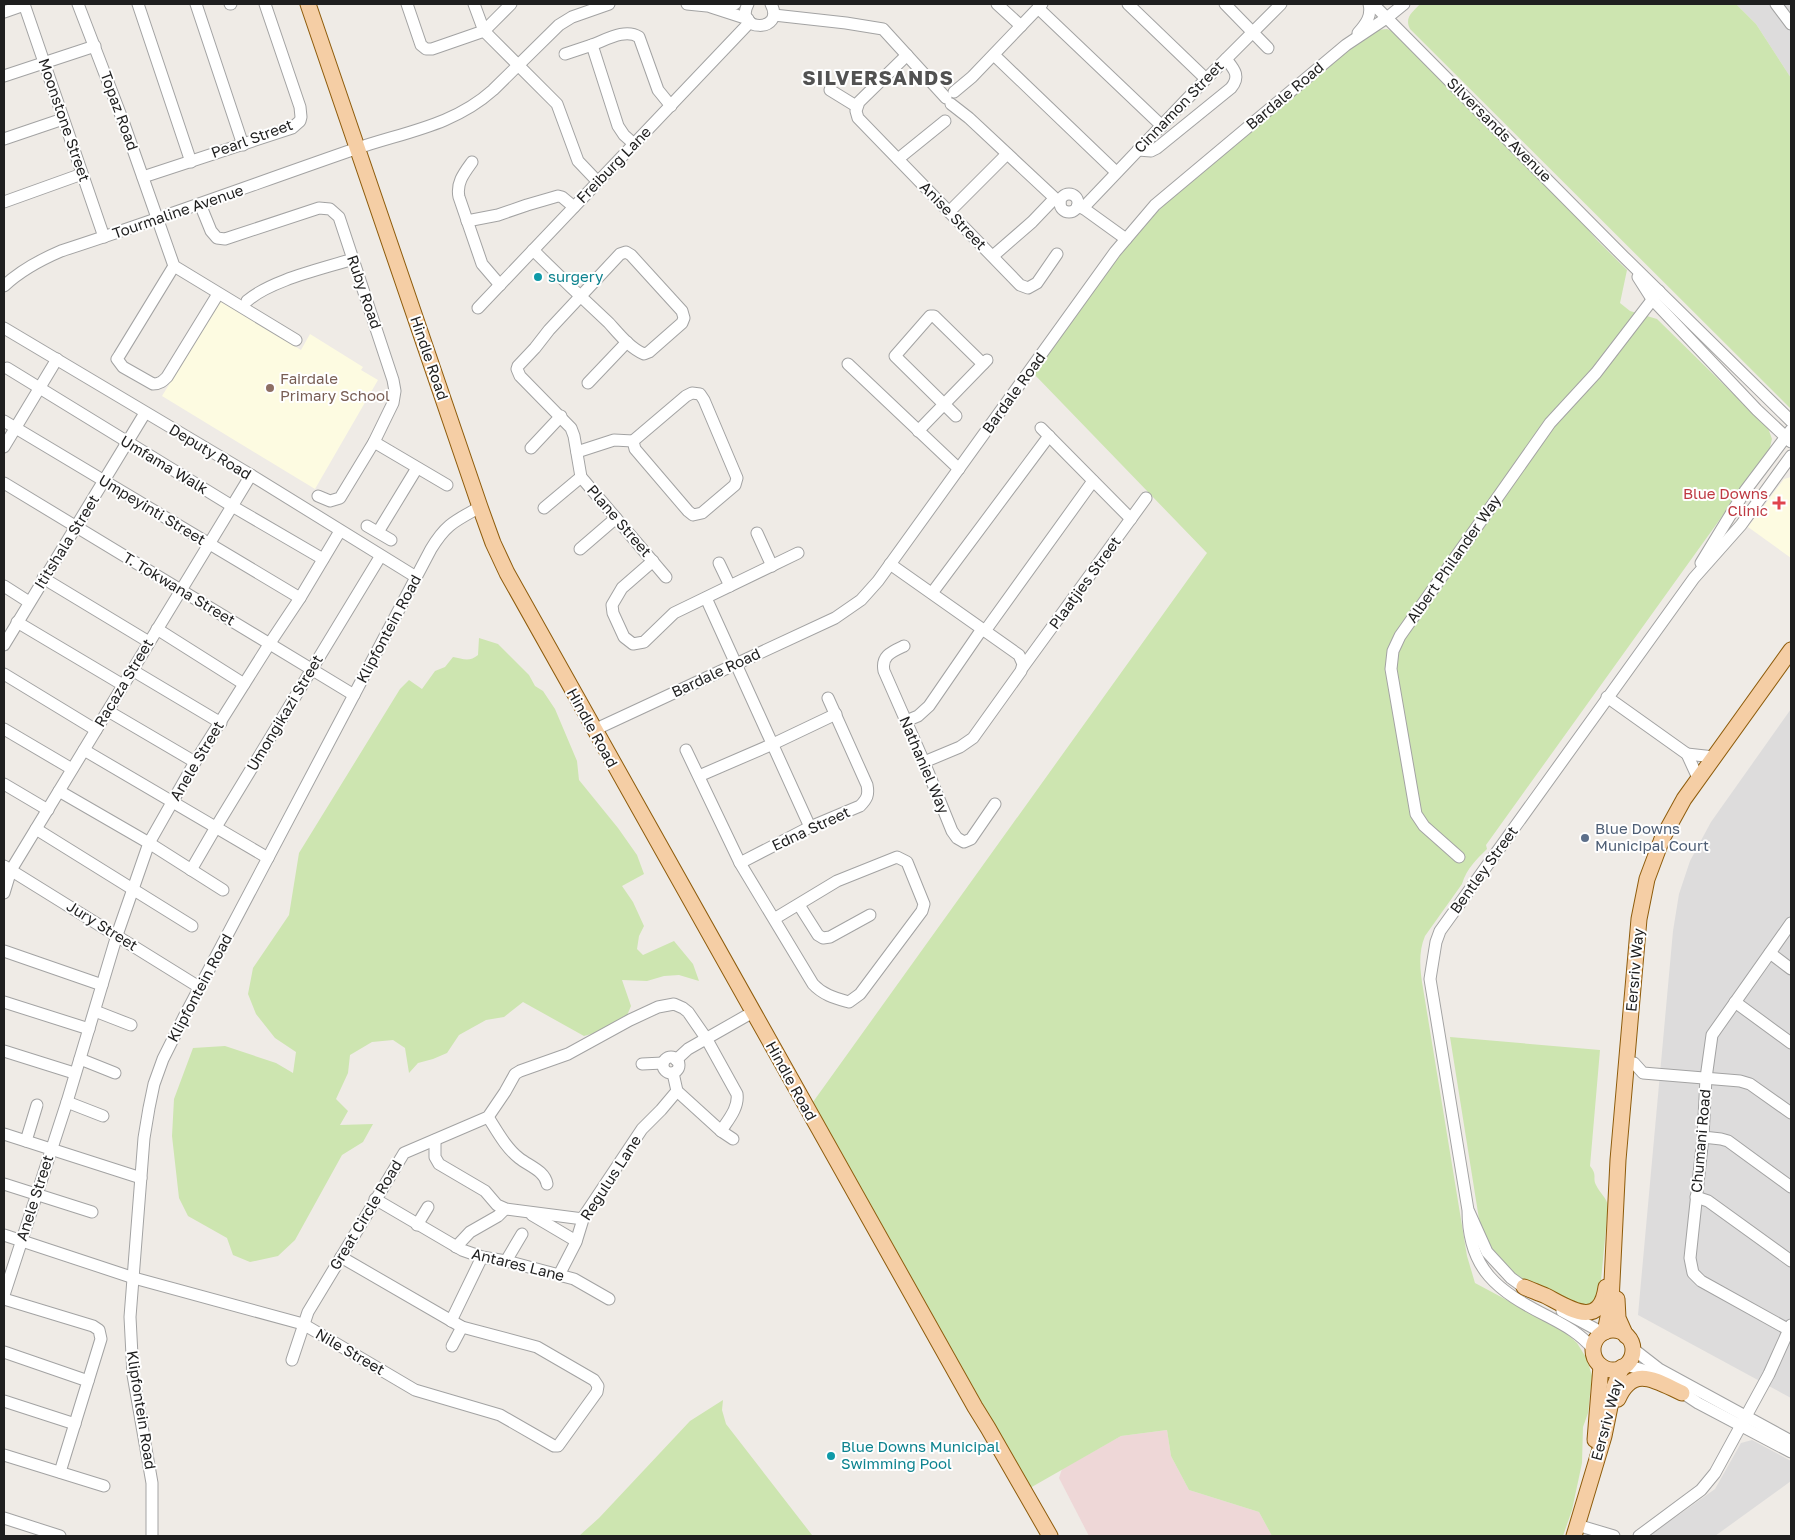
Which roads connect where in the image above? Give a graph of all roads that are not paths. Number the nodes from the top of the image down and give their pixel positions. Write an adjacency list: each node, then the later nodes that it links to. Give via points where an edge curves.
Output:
1 (24, 4): 25 (street); 40 (street, Moonstone Street)
2 (78, 4): 34 (street, Topaz Road)
3 (138, 4): 58 (street)
4 (196, 4): 53 (street)
5 (265, 4): 53 (street, Pearl Street, via 301,116 292,128)
6 (308, 4): 54 (main road, Hindle Road)
7 (407, 4): 30 (street, via 421,45 426,49 454,43)
8 (474, 4): 30 (street)
9 (511, 4): 30 (street)
10 (609, 4): 41 (street, Tourmaline Avenue, via 566,21)
11 (687, 4): 22 (street)
12 (734, 4): 22 (street)
13 (748, 4): 27 (street)
14 (997, 4): 29 (street)
15 (1128, 4): 43 (street)
16 (1224, 4): 31 (street)
17 (1281, 4): 31 (street, Cinnamon Street)
18 (1369, 4): 33 (street, via 1368,20)
19 (1373, 4): 26 (street, Silversands Avenue)
20 (1404, 4): 26 (street, Bardale Road)
21 (1776, 4): 28 (street)
22 (707, 6): 27 (street)
23 (1040, 6): 29 (street); 50 (street)
24 (775, 9): 27 (street, via 765,25 758,26); 38 (street, via 880,28)
25 (4, 12)
26 (1388, 17): 33 (street, Bardale Road); 82 (street, Silversands Avenue, via 1624,257)
27 (749, 21): 46 (street, Freiburg Lane)
28 (1791, 24)
29 (1020, 26): 37 (street)
30 (484, 31): 41 (street)
31 (1253, 32): 35 (street); 39 (street, Cinnamon Street)
32 (592, 45): 36 (street); 46 (street, via 628,33 639,37 660,94); 52 (street, via 618,126)
33 (1346, 45): 73 (street, Bardale Road, via 1155,205)
34 (95, 46): 40 (street); 62 (street, Topaz Road)
35 (1268, 48)
36 (565, 54)
37 (994, 54): 45 (street); 60 (street)
38 (907, 55): 45 (street); 47 (street)
39 (1226, 59): 43 (street, Cinnamon Street); 55 (street, via 1236,73 1231,88 1158,148 1148,152)
40 (44, 62): 42 (street); 48 (street, Moonstone Street)
41 (518, 66): 54 (street, Tourmaline Avenue, via 482,100 458,116); 63 (street, via 557,104 578,160)
42 (4, 76)
43 (1206, 79): 50 (street, Cinnamon Street)
44 (830, 90): 47 (street)
45 (953, 98): 56 (street)
46 (671, 106): 52 (street, Freiburg Lane)
47 (856, 106): 57 (street, Anise Street, via 859,120)
48 (63, 119): 51 (street); 61 (street, Moonstone Street)
49 (944, 122): 57 (street)
50 (1162, 126): 55 (street, Cinnamon Street)
51 (4, 140)
52 (634, 144): 63 (street, Freiburg Lane)
53 (243, 145): 58 (street, Pearl Street)
54 (358, 148): 66 (street, Tourmaline Avenue); 121 (main road, Hindle Road)
55 (1138, 150): 60 (street, Cinnamon Street)
56 (1007, 154): 64 (street); 69 (street)
57 (898, 160): 69 (street, Anise Street)
58 (191, 162): 62 (street, Pearl Street)
59 (472, 162): 71 (street, via 458,186)
60 (1116, 172): 68 (street, Cinnamon Street)
61 (82, 174): 65 (street); 72 (street, Moonstone Street)
62 (143, 177): 70 (street, Topaz Road)
63 (598, 182): 67 (street, Freiburg Lane)
64 (1057, 201): 68 (street, via 1072,195); 76 (street)
65 (4, 202)
66 (200, 204): 70 (street, Tourmaline Avenue); 77 (street, Ruby Road, via 210,231 225,240 320,208 330,209 339,217)
67 (574, 207): 71 (street, via 558,196); 74 (street, Freiburg Lane)
68 (1080, 208): 73 (street)
69 (949, 212): 76 (street, Anise Street)
70 (157, 219): 72 (street, Tourmaline Avenue); 78 (street, Topaz Road)
71 (467, 221): 79 (street, via 484,267)
72 (104, 237): 80 (street, Tourmaline Avenue, via 44,258 19,272)
73 (1126, 239): 111 (street, Bardale Road)
74 (533, 250): 79 (street, Freiburg Lane); 83 (street)
75 (1057, 254): 76 (street, Anise Street, via 1037,283 1028,288 1016,282)
76 (993, 256)
77 (353, 259): 84 (street, via 268,287); 104 (street, Ruby Road, via 394,380 393,403)
78 (174, 266): 81 (street); 81 (street, via 117,360 123,367 153,384 168,377)
79 (500, 285): 85 (street, Freiburg Lane)
80 (4, 286)
81 (218, 294): 87 (street)
82 (1655, 295): 99 (street, Silversands Avenue); 102 (street, Silversands Avenue, via 1757,410); 197 (street, Albert Philander Way, via 1596,373 1550,423 1400,636 1393,651 1391,670 1416,814 1424,826)
83 (580, 296): 88 (street); 88 (street, via 620,254 626,252 631,255 682,311 684,318 649,352 638,352); 96 (street, Plane Street, via 517,367 520,376)
84 (247, 302)
85 (478, 308)
86 (4, 328): 89 (street, Deputy Road)
87 (296, 340)
88 (628, 342): 92 (street)
89 (57, 359): 93 (street); 95 (street, Deputy Road)
90 (848, 364): 101 (street)
91 (7, 368): 93 (street, Umfama Walk)
92 (588, 383)
93 (40, 388): 100 (street); 105 (street, Umfama Walk)
94 (944, 404): 94 (street, via 985,362 934,316 930,316 895,356); 97 (street); 101 (street)
95 (145, 413): 105 (street, Ititshala Street); 112 (street, Deputy Road)
96 (561, 416): 107 (street); 108 (street, Plane Street, via 572,431)
97 (956, 416)
98 (4, 421): 100 (street, Umpeyinti Street)
99 (1791, 421)
100 (16, 428): 106 (street); 115 (street, Umpeyinti Street)
101 (918, 431): 111 (street)
102 (1789, 436): 123 (street, Bentley Street)
103 (634, 441): 103 (street, via 689,394 700,394 736,476 736,483 702,514 693,515 635,449); 108 (street, via 608,441)
104 (374, 442): 110 (street); 118 (street, Ruby Road, via 340,498 330,501)
105 (128, 443): 115 (street, Ititshala Street); 120 (street, Umfama Walk)
106 (4, 447)
107 (531, 448)
108 (577, 452): 113 (street, Plane Street)
109 (1791, 456): 126 (street, Bentley Street)
110 (417, 468): 117 (street); 130 (street, via 373,529)
111 (959, 469): 138 (street, Bardale Road)
112 (251, 475): 120 (street, Racaza Street); 128 (street, Deputy Road)
113 (581, 477): 122 (street); 124 (street, Plane Street)
114 (1093, 481): 125 (street); 147 (street, via 1045,432); 153 (street)
115 (104, 482): 127 (street, Ititshala Street); 131 (street, Umpeyinti Street)
116 (4, 483): 127 (street, T. Tokwana Street)
117 (446, 485)
118 (318, 496)
119 (1146, 498): 125 (street, Plaatjies Street)
120 (232, 506): 131 (street, Racaza Street); 135 (street, Umfama Walk)
121 (480, 507): 140 (street, Klipfontein Road, via 448,525); 176 (main road, Hindle Road, via 507,573)
122 (544, 508)
123 (1729, 516): 126 (street); 143 (street, Bentley Street)
124 (616, 518): 132 (street); 136 (street, Plane Street)
125 (1131, 519): 162 (street, Plaatjies Street)
126 (1741, 525): 143 (street, Bentley Street)
127 (76, 526): 142 (street, Ititshala Street); 146 (street, T. Tokwana Street)
128 (340, 531): 134 (street, Deputy Road); 135 (street, Anele Street)
129 (757, 533): 139 (street)
130 (391, 540)
131 (209, 544): 146 (street, Racaza Street); 148 (street, Umpeyinti Street)
132 (580, 549)
133 (798, 553): 139 (street)
134 (380, 557): 140 (street, Deputy Road); 161 (street, Umongikazi Street)
135 (323, 559): 148 (street, Anele Street)
136 (653, 561): 141 (street, Plane Street); 149 (street, Plane Street, via 622,588 612,605 629,643 644,642 674,612)
137 (719, 563): 145 (street)
138 (890, 564): 147 (street); 160 (street, Bardale Road, via 870,591 850,608)
139 (772, 566): 145 (street)
140 (416, 577): 167 (street, Klipfontein Road)
141 (666, 577)
142 (43, 578): 150 (street, Ititshala Street); 154 (street)
143 (1694, 578): 168 (street, Bentley Street)
144 (4, 586): 150 (street)
145 (730, 586): 149 (street)
146 (181, 590): 152 (street, Racaza Street); 155 (street, T. Tokwana Street)
147 (932, 593): 153 (street)
148 (300, 598): 155 (street, Anele Street)
149 (706, 598): 160 (street)
150 (29, 602): 151 (street, Ititshala Street)
151 (17, 622): 156 (street, Ititshala Street); 166 (street)
152 (157, 629): 154 (street, Racaza Street); 165 (street)
153 (984, 630): 162 (street, via 1019,655); 172 (street, via 930,706)
154 (149, 642): 163 (street, Racaza Street)
155 (270, 643): 161 (street, T. Tokwana Street); 165 (street, Anele Street)
156 (4, 645)
157 (904, 646): 172 (street, Nathaniel Way, via 891,652 883,666)
158 (1791, 650): 181 (main road, Eersriv Way)
159 (1791, 663): 228 (main road, Eersriv Way, via 1686,810 1666,846 1654,880 1646,922)
160 (736, 664): 176 (street, Bardale Road); 177 (street)
161 (312, 668): 167 (street, T. Tokwana Street); 192 (street, Umongikazi Street)
162 (1022, 669): 183 (street, Plaatjies Street, via 973,738)
163 (132, 670): 166 (street, Racaza Street); 173 (street)
164 (4, 674): 175 (street)
165 (244, 684): 173 (street, Anele Street)
166 (123, 685): 170 (street, Racaza Street)
167 (354, 694): 196 (street, Klipfontein Road)
168 (1608, 697): 180 (street); 255 (street, Bentley Street, via 1436,942 1430,979)
169 (828, 698): 171 (street, Edna Street)
170 (108, 711): 175 (street, Racaza Street); 182 (street)
171 (836, 714): 177 (street); 193 (street, Edna Street, via 867,785 868,796 860,806)
172 (906, 721): 183 (street, Nathaniel Way)
173 (221, 723): 182 (street, Anele Street)
174 (4, 728): 184 (street)
175 (96, 730): 178 (street, Racaza Street)
176 (594, 730): 218 (main road, Hindle Road)
177 (773, 744): 185 (street); 193 (street)
178 (84, 750): 184 (street, Racaza Street); 189 (street)
179 (686, 750): 185 (street)
180 (1687, 754): 181 (street); 186 (street)
181 (1714, 757): 186 (main road, Eersriv Way)
182 (195, 762): 189 (street, Anele Street)
183 (924, 762): 190 (street, Nathaniel Way, via 952,830 961,841 975,834)
184 (72, 769): 188 (street, Racaza Street)
185 (698, 776): 198 (street)
186 (1698, 778): 265 (main road, Eersriv Way, via 1662,839 1647,879 1639,919 1618,1151)
187 (5, 787): 191 (street)
188 (59, 791): 191 (street, Racaza Street); 195 (street)
189 (172, 802): 192 (street); 195 (street, Anele Street)
190 (995, 804)
191 (48, 810): 194 (street, Racaza Street)
192 (216, 827): 196 (street); 200 (street, Umongikazi Street)
193 (810, 827): 198 (street, Edna Street)
194 (36, 829): 199 (street, Racaza Street); 201 (street)
195 (149, 844): 200 (street); 201 (street, Anele Street)
196 (268, 858): 214 (street, Klipfontein Road)
197 (1459, 858)
198 (740, 863): 206 (street)
199 (7, 868): 203 (street, Racaza Street); 209 (street, Jury Street)
200 (191, 870): 202 (street)
201 (134, 889): 208 (street); 209 (street, Anele Street)
202 (223, 890)
203 (4, 894)
204 (799, 905): 205 (street, via 823,938); 206 (street); 206 (street, via 837,882 897,857 907,862 924,904 860,994 849,1002 818,990)
205 (870, 915)
206 (774, 919)
207 (1791, 923): 211 (street, Chumani Road)
208 (192, 926)
209 (117, 935): 213 (street, Anele Street); 214 (street, Jury Street)
210 (4, 951): 213 (street)
211 (1770, 953): 212 (street); 216 (street, Chumani Road)
212 (1791, 969)
213 (102, 985): 217 (street, Anele Street)
214 (199, 986): 246 (street, Klipfontein Road, via 154,1084 144,1138)
215 (4, 1002): 220 (street)
216 (1735, 1002): 222 (street); 232 (street, Chumani Road, via 1712,1035)
217 (95, 1011): 219 (street); 220 (street, Anele Street)
218 (753, 1012): 221 (street); 290 (main road, Hindle Road)
219 (131, 1025)
220 (89, 1029): 224 (street, Anele Street)
221 (706, 1038): 225 (street); 238 (street, via 684,1008 674,1004 658,1007 568,1054 515,1074); 239 (street, via 738,1097 731,1117)
222 (1791, 1043)
223 (4, 1051): 229 (street)
224 (80, 1058): 229 (street, Anele Street); 230 (street)
225 (676, 1060): 227 (street, via 670,1058); 231 (street, via 678,1068)
226 (642, 1064): 227 (street)
227 (663, 1064): 231 (street, via 664,1070)
228 (1639, 1068): 232 (street); 280 (main road, Eersriv Way, via 1631,1084 1617,1295 1618,1318)
229 (74, 1073): 234 (street, Anele Street)
230 (116, 1073)
231 (673, 1073): 233 (street)
232 (1706, 1078): 236 (street, via 1750,1084); 241 (street, Chumani Road)
233 (677, 1091): 239 (street); 258 (street, Regulus Lane, via 642,1129)
234 (67, 1102): 237 (street); 245 (street, Anele Street)
235 (37, 1105): 244 (street)
236 (1791, 1113)
237 (102, 1116)
238 (488, 1117): 243 (street, Great Circle Road); 248 (street, via 516,1155 542,1173)
239 (721, 1130): 242 (street)
240 (4, 1134): 244 (street)
241 (1703, 1137): 249 (street, via 1728,1141); 251 (street, Chumani Road)
242 (734, 1139)
243 (435, 1140): 252 (street, Great Circle Road, via 404,1153); 254 (street, via 435,1157 439,1164 485,1191)
244 (26, 1141): 245 (street)
245 (50, 1148): 246 (street); 250 (street, Anele Street)
246 (142, 1178): 271 (street, Klipfontein Road)
247 (4, 1184): 250 (street)
248 (547, 1184)
249 (1791, 1186)
250 (36, 1194): 256 (street); 262 (street, Anele Street)
251 (1696, 1197): 269 (street, via 1708,1201); 278 (street, Chumani Road, via 1690,1258 1693,1273 1701,1281)
252 (375, 1199): 259 (street, Antares Lane); 266 (street, Great Circle Road)
253 (428, 1207): 259 (street)
254 (505, 1209): 257 (street); 264 (street, via 470,1232)
255 (1468, 1210): 272 (street, Bentley Street, via 1487,1252); 282 (street, Bentley Street, via 1468,1229 1477,1258 1488,1276 1520,1302 1576,1332)
256 (92, 1212)
257 (531, 1213): 258 (street); 263 (street)
258 (582, 1219): 263 (street, Regulus Lane)
259 (417, 1225): 264 (street, Antares Lane)
260 (522, 1234): 268 (street)
261 (4, 1235): 262 (street, Nile Street)
262 (21, 1241): 271 (street, Nile Street); 273 (street, Anele Street)
263 (576, 1241): 270 (street, Regulus Lane)
264 (456, 1247): 267 (street, Antares Lane)
265 (1613, 1254): 272 (main road, via 1605,1296 1601,1304 1588,1313 1578,1312); 279 (main road, Eersriv Way, via 1611,1302)
266 (341, 1257): 275 (street); 276 (street, Great Circle Road)
267 (482, 1257): 268 (street, Antares Lane); 275 (street)
268 (506, 1261): 270 (street, Antares Lane)
269 (1791, 1261)
270 (559, 1275): 274 (street, Antares Lane, via 581,1282)
271 (134, 1278): 276 (street, Nile Street); 303 (street, Klipfontein Road, via 131,1345 136,1399 151,1473)
272 (1524, 1287): 279 (street, Bentley Street, via 1538,1299)
273 (4, 1297): 287 (street, via 99,1330 102,1339)
274 (609, 1299)
275 (451, 1321): 277 (street)
276 (303, 1324): 277 (street, Nile Street, via 416,1390 494,1413 558,1446 596,1392 598,1386 594,1380 542,1349); 284 (street, Great Circle Road)
277 (462, 1327): 281 (street)
278 (1790, 1329): 291 (street)
279 (1604, 1332): 280 (main road, via 1616,1331); 282 (main road, via 1596,1339)
280 (1629, 1342): 286 (main road, via 1631,1357); 291 (street, via 1659,1368)
281 (452, 1346)
282 (1593, 1349): 285 (main road)
283 (4, 1352): 287 (street)
284 (292, 1360)
285 (1601, 1366): 286 (main road, via 1609,1370); 298 (main road, Eersriv Way)
286 (1624, 1366): 288 (street, via 1643,1370); 296 (main road, Eersriv Way, via 1614,1388)
287 (88, 1381): 292 (street)
288 (1682, 1393): 291 (street); 296 (main road, via 1641,1377 1628,1382 1618,1399 1609,1439)
289 (4, 1402): 292 (street)
290 (975, 1407): 304 (main road, Hindle Road); 305 (main road, Hindle Road)
291 (1744, 1421): 293 (street); 294 (street); 307 (street, via 1708,1482)
292 (75, 1424): 297 (street)
293 (1791, 1441)
294 (1791, 1452)
295 (4, 1455): 297 (street)
296 (1598, 1458): 298 (main road, Eersriv Way)
297 (60, 1472): 299 (street)
298 (1592, 1473): 301 (main road, Eersriv Way)
299 (104, 1486)
300 (4, 1518): 302 (street)
301 (1576, 1531): 306 (street)
302 (60, 1536)
303 (152, 1536)
304 (1041, 1536)
305 (1050, 1536)
306 (1614, 1536)
307 (1639, 1536)

